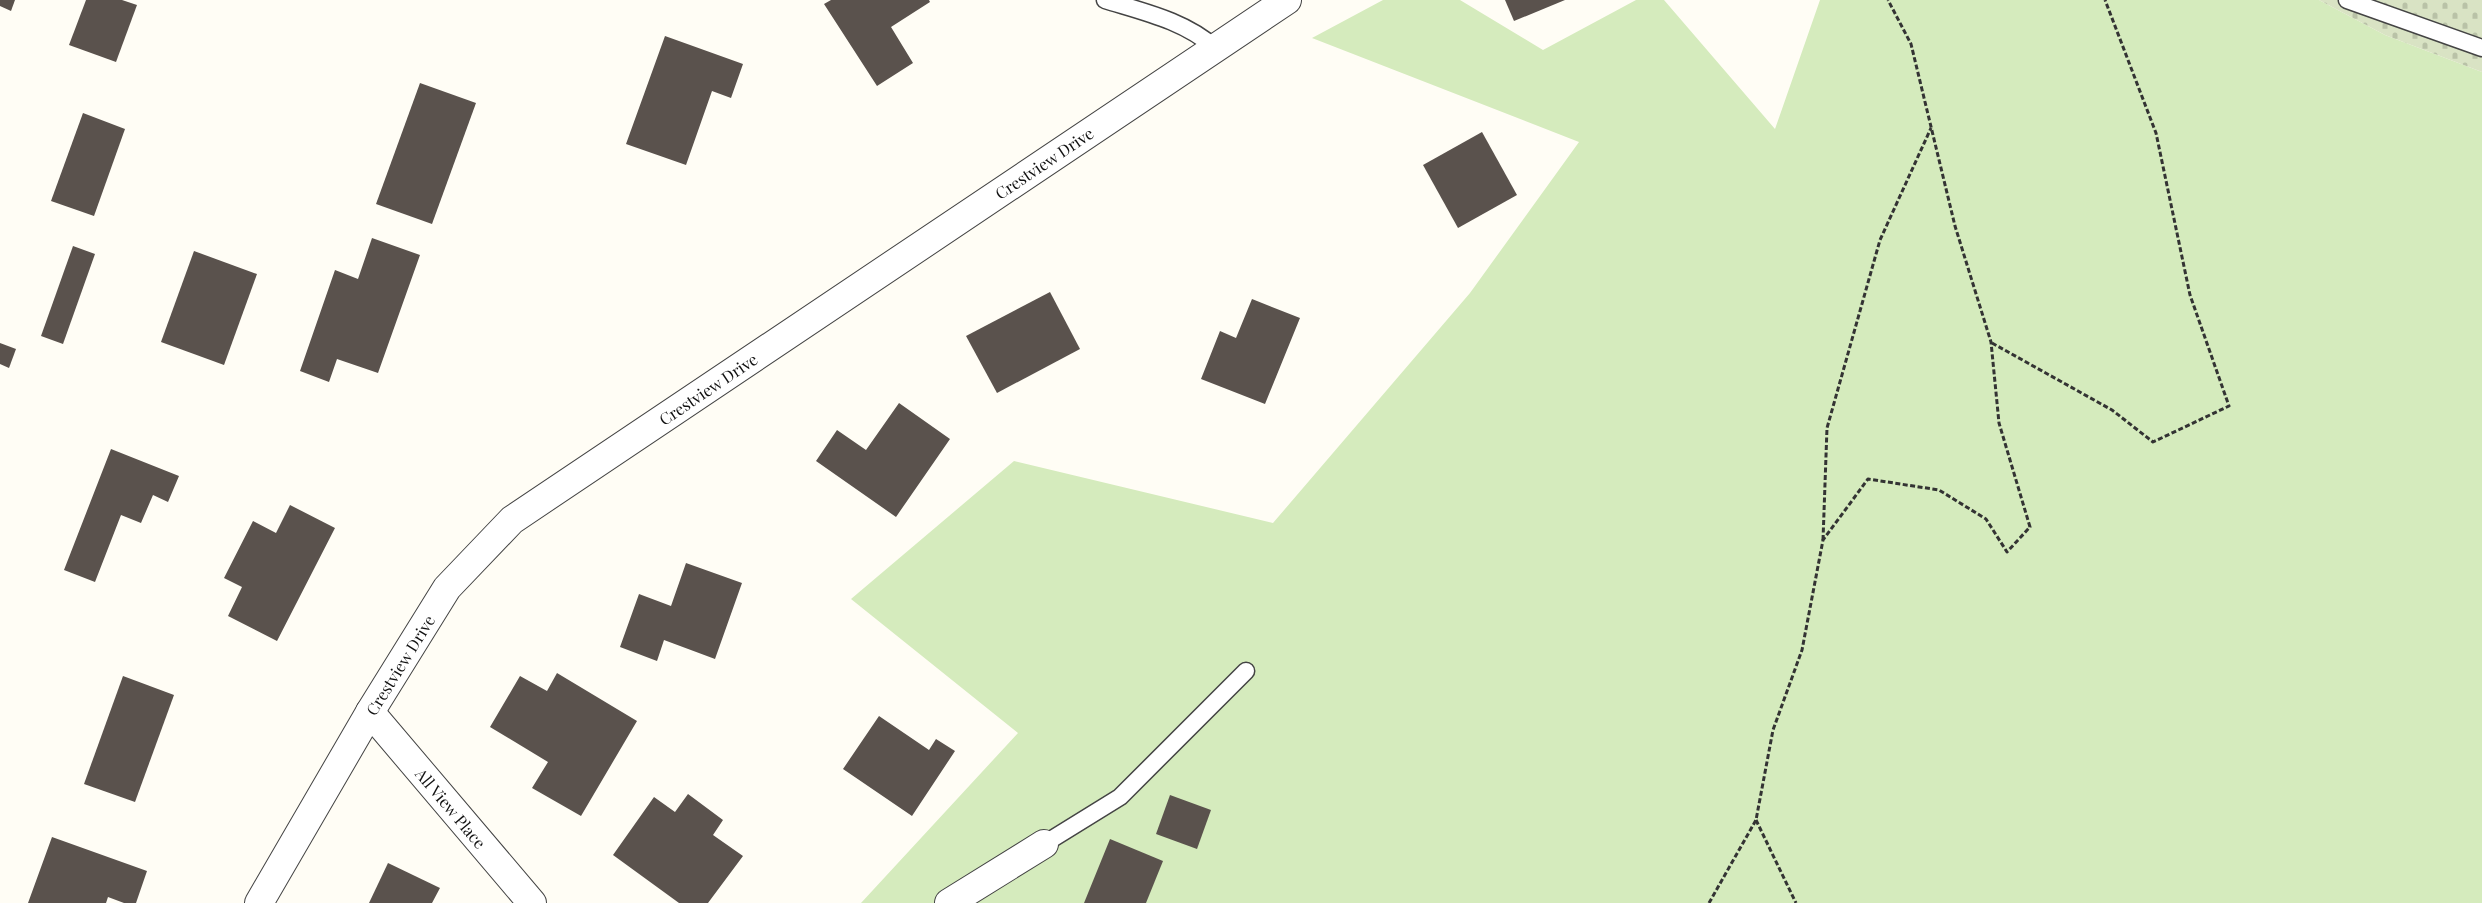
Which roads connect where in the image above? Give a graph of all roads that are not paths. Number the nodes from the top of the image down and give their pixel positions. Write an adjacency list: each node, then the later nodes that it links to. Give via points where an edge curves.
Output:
1 (1105, 0): 4 (lane, via 1180,24 1201,35)
2 (1287, 0): 4 (street, Crestview Drive)
3 (2347, 0): 5 (lane)
4 (1215, 48): 7 (street, Crestview Drive, via 512,520 447,588)
5 (2482, 48)
6 (1246, 671): 8 (lane, via 1120,797)
7 (370, 712): 9 (street, Crestview Drive); 10 (street, All View Place)
8 (1044, 844): 11 (street)
9 (259, 903)
10 (532, 903)
11 (950, 903)

